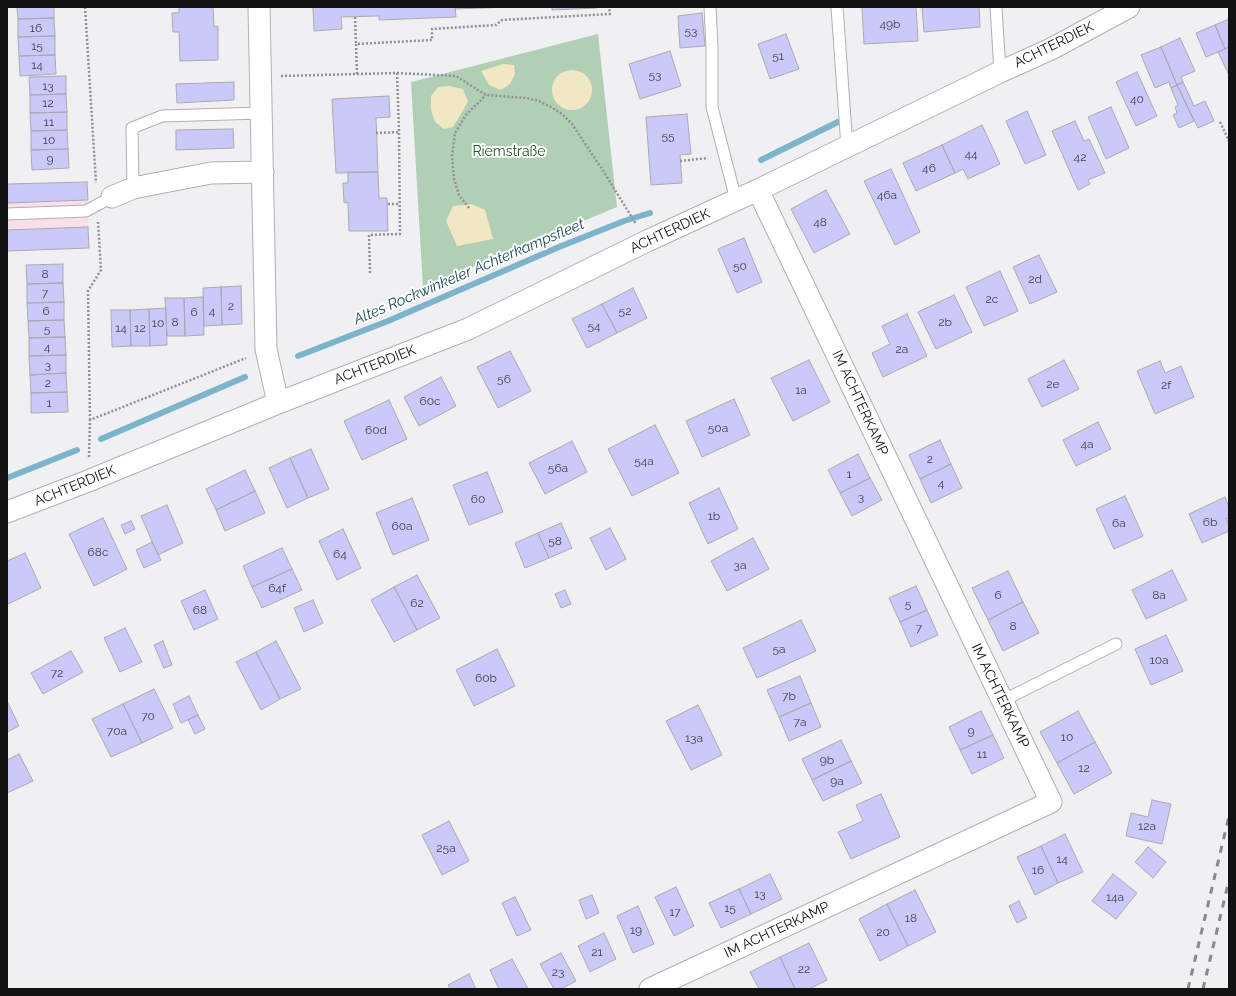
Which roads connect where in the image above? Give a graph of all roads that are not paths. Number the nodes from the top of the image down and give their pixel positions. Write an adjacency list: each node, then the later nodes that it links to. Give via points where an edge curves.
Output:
1 (259, 7): 7 (street)
2 (710, 7): 13 (lane, via 712,107)
3 (837, 7): 8 (lane)
4 (996, 7): 6 (lane, ACHTERDIEK)
5 (1129, 7): 6 (street, ACHTERDIEK, via 1051,49)
6 (1000, 72): 8 (street, ACHTERDIEK)
7 (262, 113): 9 (street); 10 (lane, via 162,116 132,128)
8 (847, 147): 11 (street, ACHTERDIEK)
9 (263, 172): 10 (street, via 211,173); 15 (street, via 266,349)
10 (134, 188): 12 (street)
11 (758, 190): 13 (street, ACHTERDIEK); 18 (street, IM ACHTERKAMP)
12 (112, 197): 14 (lane, via 86,211)
13 (736, 200): 15 (street, ACHTERDIEK, via 468,329)
14 (7, 214)
15 (278, 403): 16 (street, ACHTERDIEK)
16 (7, 512)
17 (1116, 644): 18 (lane)
18 (1002, 700): 19 (street, IM ACHTERKAMP, via 1051,802)
19 (650, 989)

